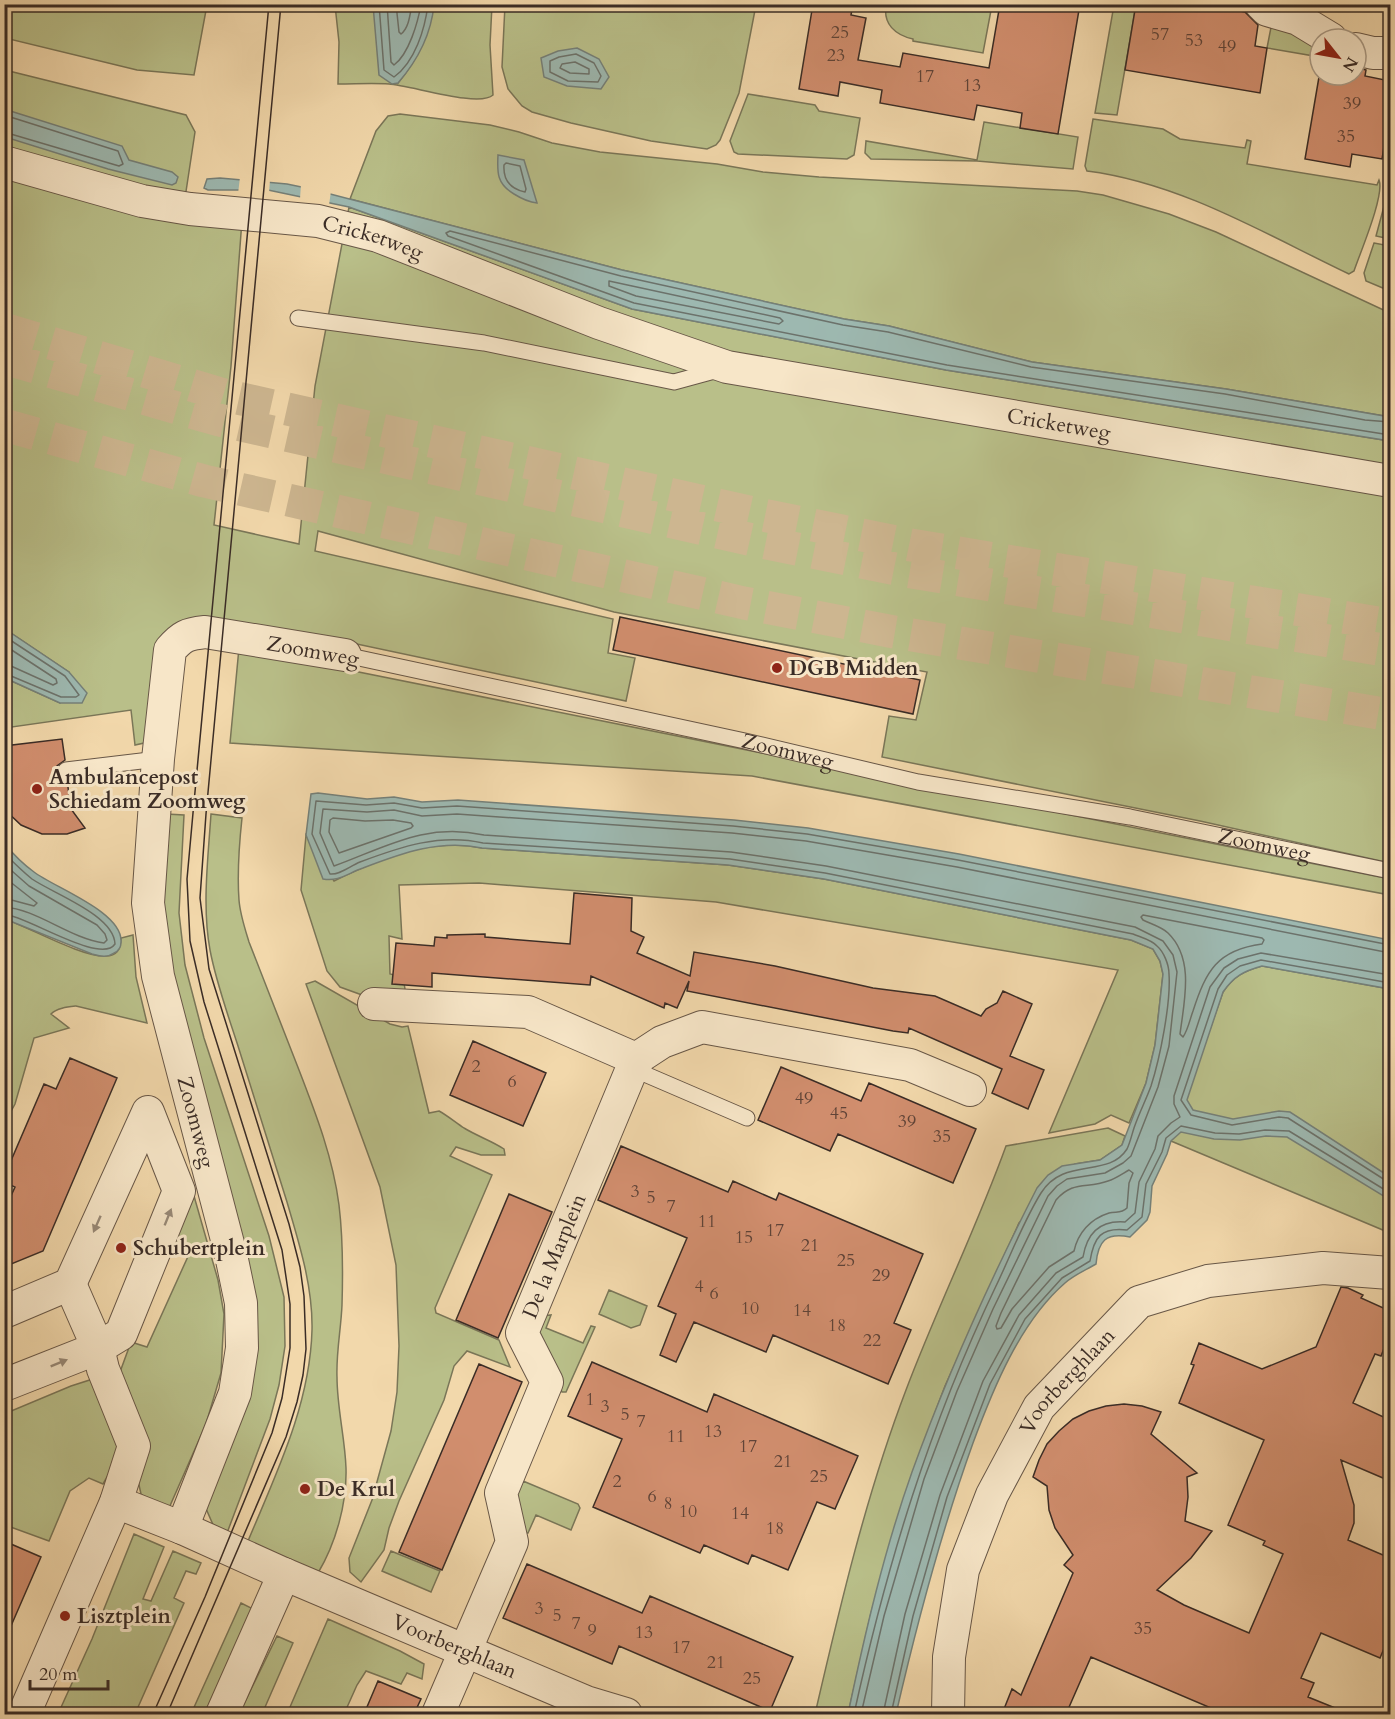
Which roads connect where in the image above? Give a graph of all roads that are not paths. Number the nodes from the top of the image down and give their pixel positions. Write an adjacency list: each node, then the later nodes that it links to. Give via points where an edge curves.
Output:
1 (1261, 4): 2 (street)
2 (1311, 27)
3 (1368, 52): 4 (street)
4 (1390, 53)
5 (4, 162): 7 (street, Cricketweg, via 142,201 318,221 378,236)
6 (298, 318): 7 (lane, Cricketweg, via 484,343 674,382)
7 (727, 367): 8 (street, Cricketweg)
8 (1390, 481)
9 (345, 655): 10 (street, Zoomweg, via 205,632 180,639 170,650); 12 (lane, Zoomweg, via 918,782 1130,817)
10 (158, 759): 11 (lane); 23 (street, Zoomweg, via 148,903 158,976 241,1303 242,1348 235,1393)
11 (66, 770)
12 (1390, 871)
13 (375, 1004): 14 (street, via 528,1012)
14 (636, 1059): 15 (street, via 662,1042 702,1027 910,1065); 16 (lane, via 647,1075); 25 (street, De la Marplein, via 522,1333 547,1382 501,1493 512,1542)
15 (970, 1090)
16 (747, 1118)
17 (1390, 1272): 30 (street, Voorberghlaan, via 1323,1268 1231,1278 1139,1302 1039,1407 992,1495 963,1569 950,1657)
18 (70, 1284): 19 (street); 20 (street); 20 (street, one-way to 18, via 121,1334 179,1191 148,1112)
19 (4, 1312)
20 (98, 1348): 21 (street, one-way to 20); 22 (street, via 134,1446)
21 (4, 1385)
22 (116, 1502): 23 (street); 26 (street)
23 (182, 1528): 24 (street, Voorberghlaan)
24 (284, 1574): 25 (street, Voorberghlaan); 27 (street)
25 (465, 1651): 28 (street, De la Marplein); 29 (street, Voorberghlaan, via 586,1702)
26 (24, 1714)
27 (222, 1714)
28 (438, 1714)
29 (626, 1714)
30 (948, 1714)

